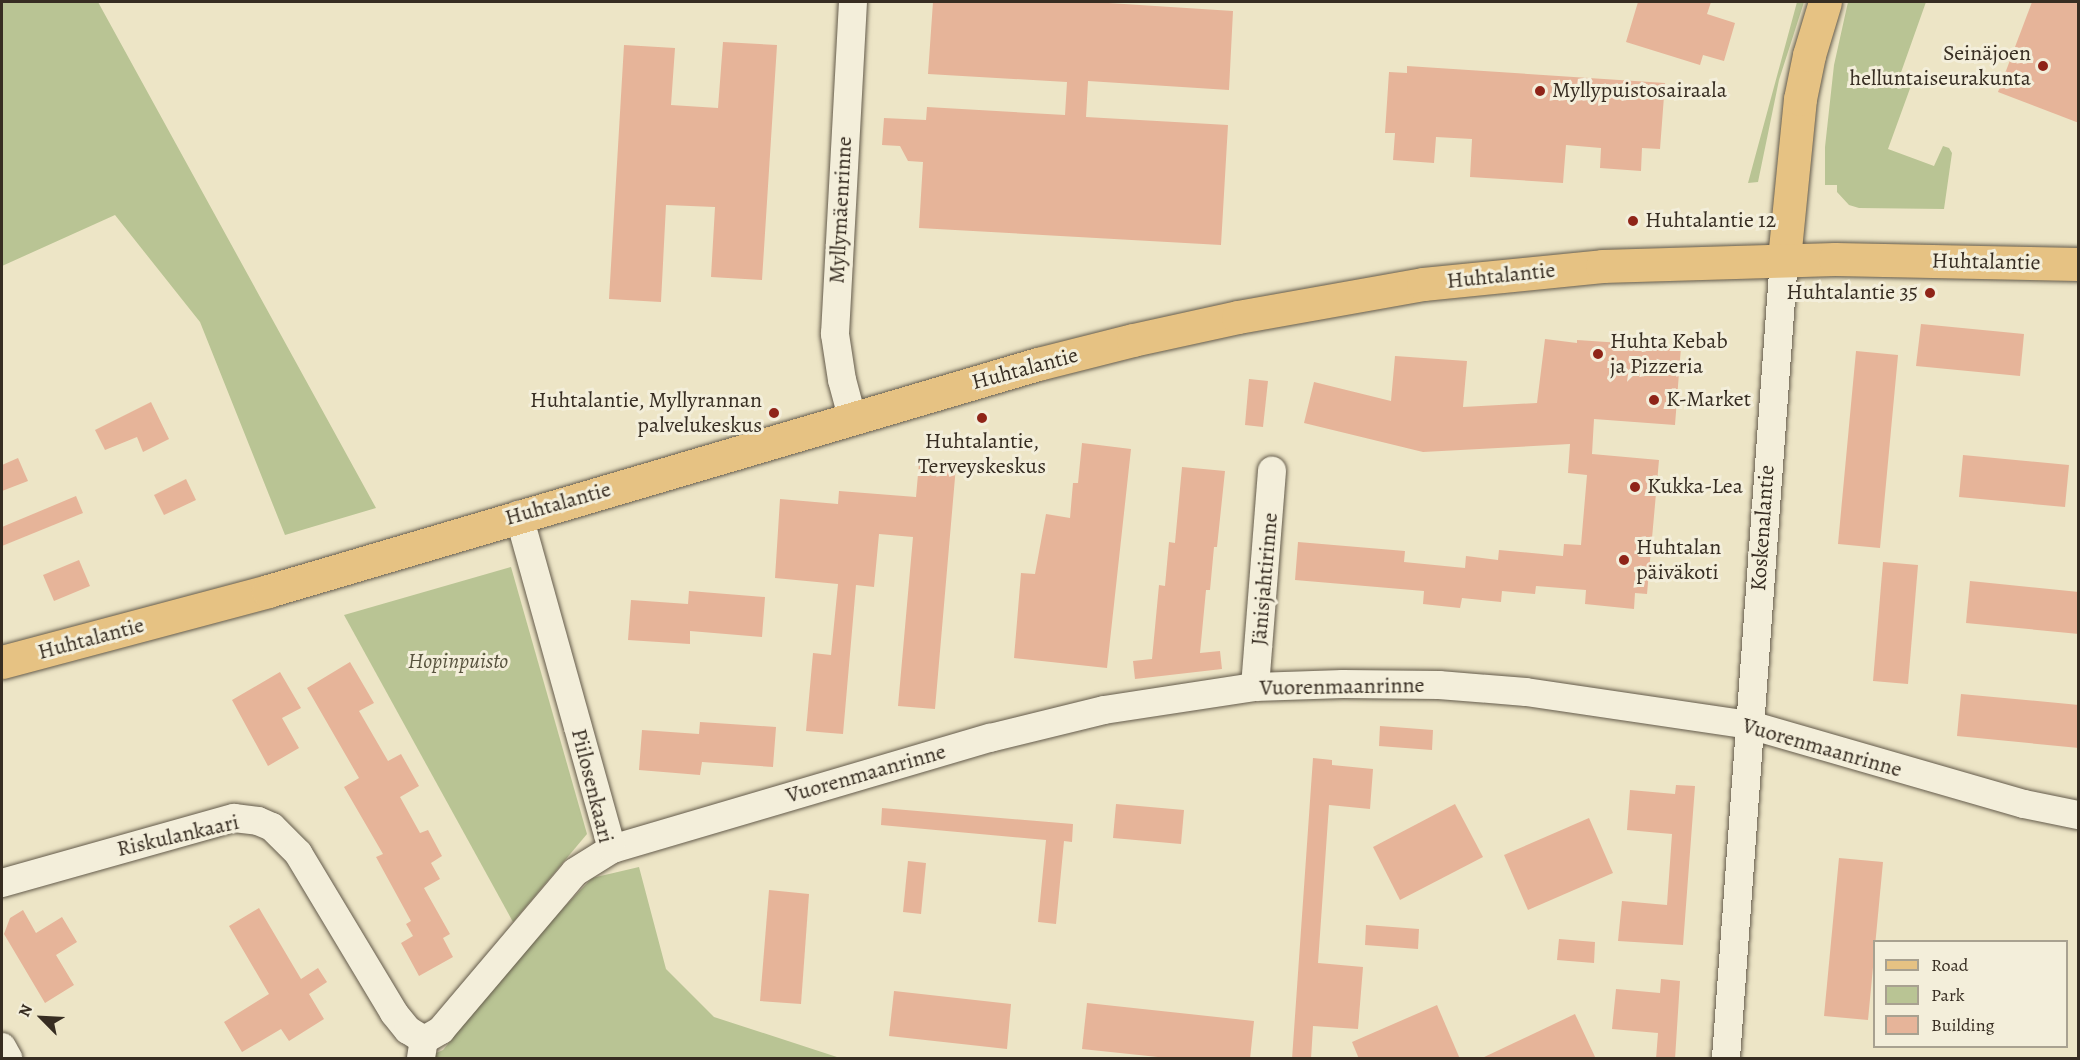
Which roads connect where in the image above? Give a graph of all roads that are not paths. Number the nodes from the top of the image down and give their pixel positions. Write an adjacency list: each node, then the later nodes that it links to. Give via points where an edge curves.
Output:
1 (853, 2): 5 (street, Myllymäenrinne, via 835,334)
2 (1825, 2): 3 (main road, Koskenalantie, via 1800,99)
3 (1784, 259): 4 (main road, Huhtalantie); 5 (main road, Huhtalantie, via 1602,266 1424,284 1133,340); 10 (street, Koskenalantie)
4 (2079, 264)
5 (852, 417): 7 (main road, Huhtalantie)
6 (1272, 471): 9 (street, Jänisjahtirinne)
7 (519, 515): 8 (main road, Huhtalantie, via 268,591); 12 (street, Piilosenkaari)
8 (2, 662)
9 (1255, 687): 10 (street, Vuorenmaanrinne, via 1461,687 1526,692); 12 (street, Vuorenmaanrinne, via 1104,710 1047,724)
10 (1750, 725): 11 (street, Vuorenmaanrinne, via 2002,798); 17 (street, Koskenalantie)
11 (2079, 815)
12 (612, 849): 15 (street, Piilosenkaari, via 575,872)
13 (2, 883): 15 (street, Riskulankaari, via 234,818 258,821 272,827 298,853 394,1013)
14 (2, 1047): 16 (street)
15 (422, 1049)
16 (8, 1059)
17 (1726, 1059)

